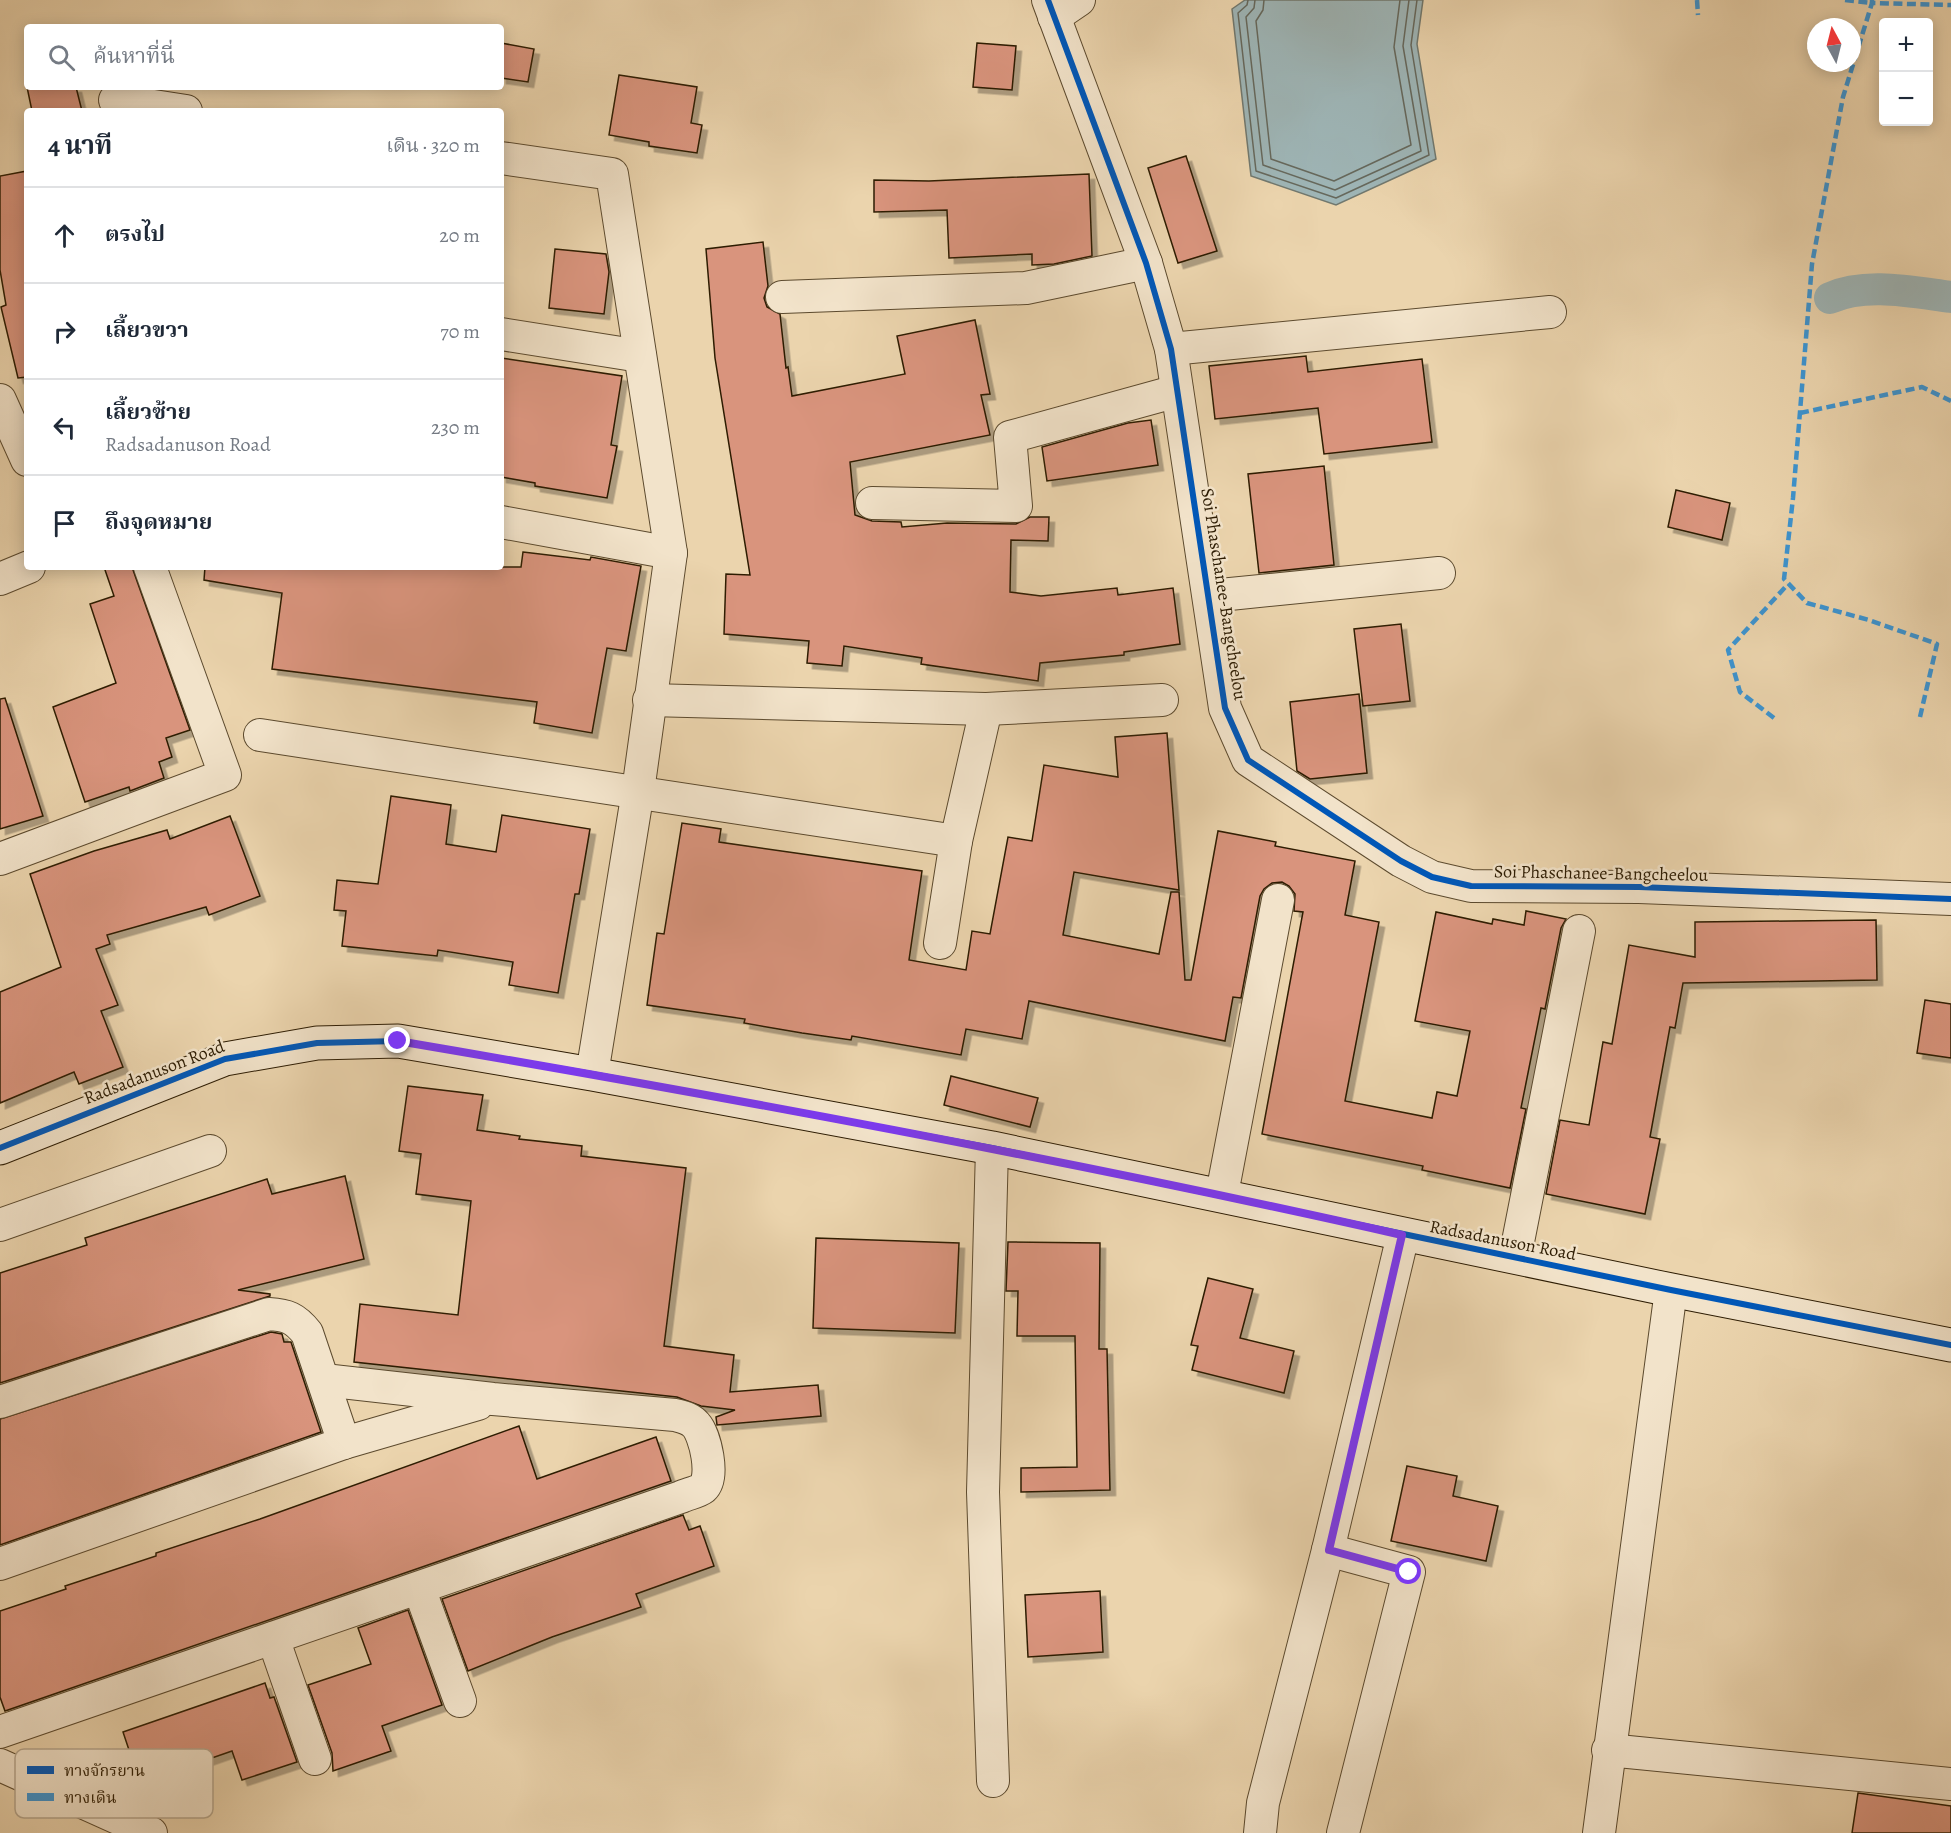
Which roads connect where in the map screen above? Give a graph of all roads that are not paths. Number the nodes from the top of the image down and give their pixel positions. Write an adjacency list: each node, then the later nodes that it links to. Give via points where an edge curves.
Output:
1 (1060, 6): 5 (street, Soi Phaschanee-Bangcheelou)
2 (117, 108): 3 (street, via 115,100)
3 (167, 108)
4 (504, 158): 10 (street, via 612,174)
5 (1146, 263): 6 (street, via 1026,288); 9 (street, Soi Phaschanee-Bangcheelou)
6 (782, 297)
7 (1550, 312): 9 (street)
8 (504, 334): 10 (street)
9 (1171, 349): 11 (street, Soi Phaschanee-Bangcheelou)
10 (640, 356): 16 (street)
11 (1177, 391): 14 (street, via 1010,437 1016,506); 21 (street, Soi Phaschanee-Bangcheelou)
12 (0, 400): 13 (street)
13 (24, 453)
14 (872, 503)
15 (504, 523): 16 (street)
16 (671, 553): 22 (street)
17 (24, 569): 20 (street)
18 (151, 570): 28 (street, via 225,775)
19 (1439, 573): 21 (street)
20 (0, 579)
21 (1210, 596): 29 (street, Soi Phaschanee-Bangcheelou, via 1225,708 1248,760 1401,861 1432,877 1472,886 1639,887)
22 (649, 700): 24 (street); 26 (street)
23 (1162, 700): 24 (street)
24 (986, 709): 27 (street)
25 (260, 735): 26 (street)
26 (638, 791): 27 (street); 33 (street)
27 (956, 841): 32 (street)
28 (0, 859)
29 (1951, 899)
30 (1278, 900): 37 (street)
31 (1579, 931): 40 (street)
32 (940, 943)
33 (592, 1074): 34 (street, Radsadanuson Road, via 398,1041 316,1043 225,1059); 35 (street, Radsadanuson Road)
34 (0, 1148)
35 (992, 1148): 37 (street, Radsadanuson Road); 57 (street, via 983,1492)
36 (210, 1151): 38 (street)
37 (1222, 1194): 39 (street, Radsadanuson Road)
38 (0, 1225)
39 (1402, 1235): 40 (street, Radsadanuson Road); 47 (street)
40 (1515, 1257): 41 (street, Radsadanuson Road)
41 (1671, 1290): 42 (street, Radsadanuson Road); 53 (street)
42 (1951, 1345)
43 (324, 1380): 44 (street); 45 (street, via 298,1322 288,1316 269,1314); 46 (street)
44 (493, 1400): 46 (street); 49 (street, via 675,1414 690,1419 698,1427 709,1476 703,1488 681,1497)
45 (0, 1402)
46 (344, 1443): 48 (street)
47 (1329, 1550): 61 (street, via 1263,1803); 62 (street, via 1409,1572)
48 (0, 1564)
49 (419, 1587): 50 (street); 51 (street)
50 (273, 1638): 52 (street); 54 (street)
51 (460, 1701)
52 (0, 1732)
53 (1608, 1750): 58 (street); 63 (street)
54 (315, 1759)
55 (0, 1764): 56 (street)
56 (15, 1771)
57 (993, 1781)
58 (1951, 1784)
59 (118, 1818): 60 (street)
60 (151, 1833)
61 (1260, 1833)
62 (1343, 1833)
63 (1599, 1833)

